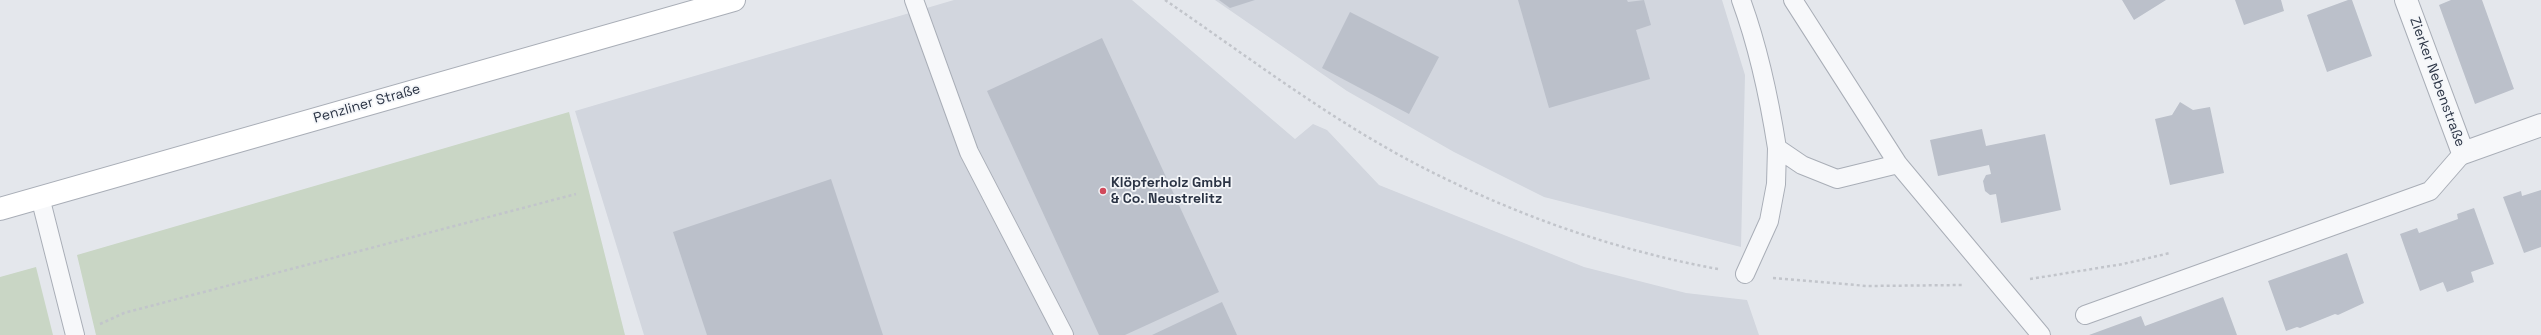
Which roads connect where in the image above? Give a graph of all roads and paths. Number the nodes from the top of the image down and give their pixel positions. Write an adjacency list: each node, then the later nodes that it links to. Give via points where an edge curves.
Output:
1 (734, 0): 11 (main road, Penzliner Straße)
2 (914, 0): 17 (lane, via 969,152)
3 (1740, 0): 7 (lane, via 1757,44 1769,95)
4 (1793, 0): 9 (lane)
5 (2406, 0): 8 (street, Zierker Nebenstraße)
6 (2541, 125): 8 (street, Zierker Nebenstraße)
7 (1777, 148): 9 (lane, via 1802,165 1837,179); 13 (lane, via 1776,184 1769,221)
8 (2463, 153): 14 (lane, via 2430,191)
9 (1898, 164): 18 (lane)
10 (576, 194): 15 (path, via 124,313)
11 (40, 197): 12 (main road, Penzliner Straße); 16 (lane)
12 (0, 209)
13 (1745, 274)
14 (2085, 315)
15 (97, 326)
16 (75, 335)
17 (1064, 335)
18 (2042, 335)

